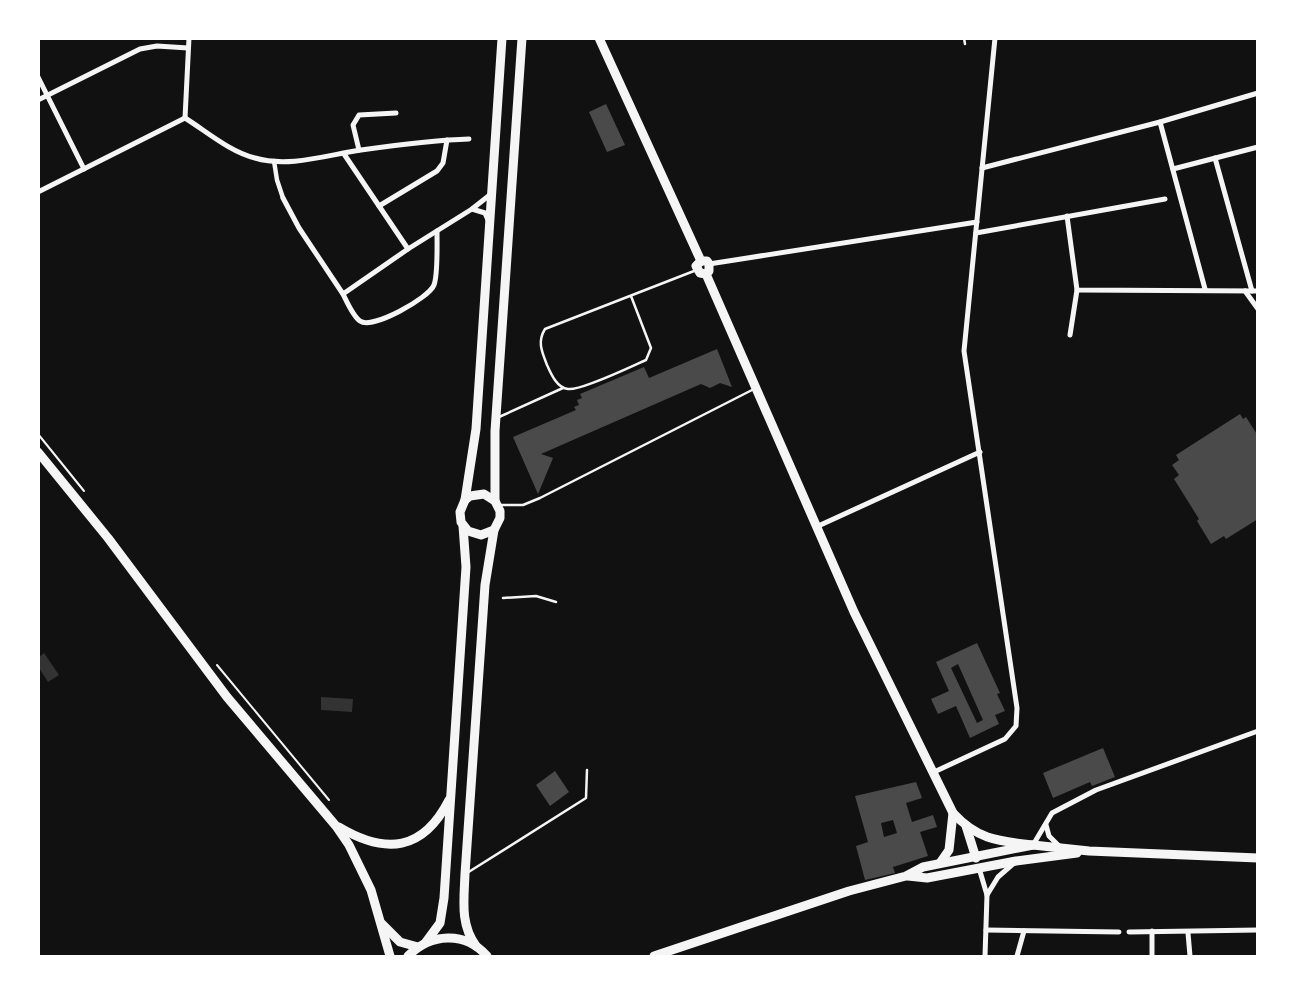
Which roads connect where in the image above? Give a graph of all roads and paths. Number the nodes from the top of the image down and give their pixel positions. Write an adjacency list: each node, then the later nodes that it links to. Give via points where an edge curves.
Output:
1 (189, 38): 8 (street)
2 (502, 38): 27 (main road)
3 (522, 38): 48 (main road)
4 (599, 38): 38 (main road)
5 (964, 38): 7 (lane)
6 (995, 38): 23 (street)
7 (965, 44)
8 (188, 48): 11 (street, via 140,49); 14 (street)
9 (38, 78): 11 (street)
10 (1258, 93): 15 (street)
11 (48, 96): 12 (street); 24 (street)
12 (38, 100)
13 (396, 113): 19 (street, via 359,115 353,125)
14 (185, 118): 22 (street, via 251,158); 24 (street)
15 (1160, 122): 23 (street); 25 (street)
16 (447, 139): 17 (street); 19 (street); 30 (street, via 437,171)
17 (469, 139)
18 (1258, 148): 21 (street)
19 (359, 150): 20 (street)
20 (344, 153): 22 (street); 30 (street)
21 (1215, 158): 25 (street); 41 (street)
22 (274, 161): 28 (street)
23 (982, 168): 33 (street)
24 (84, 169): 26 (street)
25 (1173, 169): 40 (street)
26 (38, 191)
27 (491, 194): 31 (street); 34 (main road)
28 (283, 198): 42 (street)
29 (1165, 199): 32 (street)
30 (379, 206): 37 (street)
31 (472, 209): 34 (street, via 485,213); 35 (street)
32 (1067, 216): 36 (street); 39 (street)
33 (977, 222): 36 (street); 38 (street)
34 (489, 225): 53 (main road, via 477,416)
35 (437, 231): 37 (street); 42 (street, via 434,285 427,294 369,324 360,321)
36 (976, 233): 51 (street, via 964,351)
37 (408, 249): 42 (street)
38 (703, 267): 43 (lane); 47 (main road)
39 (1077, 289): 40 (street); 45 (street)
40 (1205, 289): 41 (street)
41 (1252, 291): 44 (street)
42 (342, 294)
43 (631, 296): 46 (lane, via 651,348 646,360 576,389); 46 (lane, via 545,329 540,337 542,354 552,377)
44 (1258, 309)
45 (1070, 335)
46 (563, 387): 48 (lane)
47 (754, 389): 54 (lane, via 540,498 523,505); 56 (main road)
48 (496, 419): 54 (main road)
49 (38, 434): 52 (path)
50 (38, 452): 68 (main road, via 227,697)
51 (980, 452): 56 (street); 63 (street, via 1016,726 1005,739)
52 (87, 495)
53 (465, 500): 54 (main road, via 484,494); 55 (main road, via 460,512)
54 (497, 503): 57 (main road, via 500,518)
55 (463, 526): 57 (main road, via 481,535); 64 (main road, via 466,567)
56 (816, 527): 63 (main road)
57 (494, 530): 78 (main road, via 485,585)
58 (503, 598): 59 (lane, via 536,596)
59 (556, 603)
60 (215, 664): 65 (path)
61 (1258, 731): 67 (street, via 1096,790 1052,813)
62 (587, 770): 78 (lane, via 586,798)
63 (934, 772): 66 (main road)
64 (451, 795): 68 (main road, via 434,825 408,842 379,845); 89 (main road, via 440,923)
65 (329, 800)
66 (953, 813): 69 (main road); 76 (main road, via 949,850)
67 (1046, 822): 70 (street); 71 (street, via 1049,836)
68 (336, 826): 81 (main road, via 360,865)
69 (966, 826): 70 (main road, via 994,840); 73 (main road)
70 (1033, 845): 71 (main road); 73 (main road)
71 (1060, 847): 72 (main road)
72 (1089, 852): 74 (main road); 75 (main road)
73 (975, 855): 76 (main road); 77 (main road)
74 (1258, 858)
75 (1016, 861): 77 (main road); 80 (street)
76 (940, 863): 79 (main road)
77 (979, 868): 79 (main road); 80 (street)
78 (465, 874): 90 (main road, via 464,922)
79 (906, 876): 94 (main road)
80 (987, 895): 82 (street)
81 (379, 921): 89 (main road, via 400,942); 91 (main road)
82 (986, 929): 84 (street); 95 (street)
83 (1258, 930): 88 (street)
84 (1024, 931): 86 (street); 96 (street)
85 (1152, 931): 87 (street); 88 (street); 97 (street)
86 (1119, 932)
87 (1129, 933)
88 (1188, 933): 98 (street)
89 (422, 945): 90 (main road, via 452,937); 92 (main road)
90 (476, 946): 93 (main road)
91 (390, 957)
92 (408, 957)
93 (487, 957)
94 (654, 957)
95 (985, 957)
96 (1017, 957)
97 (1152, 957)
98 (1191, 957)

